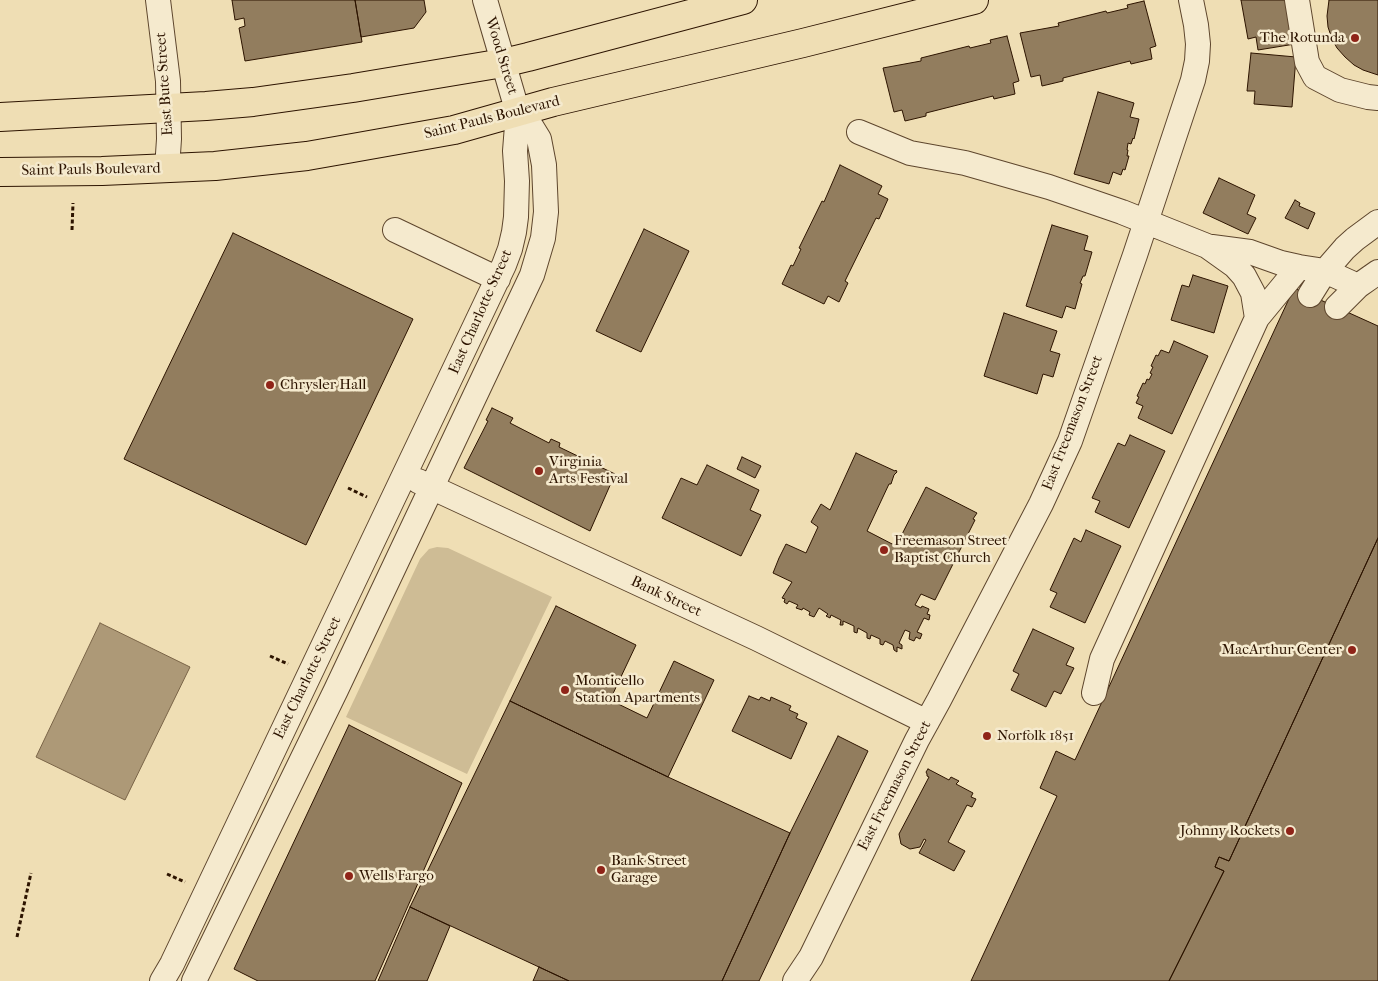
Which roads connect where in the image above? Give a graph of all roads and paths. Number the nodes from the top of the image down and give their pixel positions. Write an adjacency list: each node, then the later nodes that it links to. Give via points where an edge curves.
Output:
1 (158, 0): 9 (street, East Bute Street)
2 (485, 0): 7 (street, Wood Street)
3 (743, 0): 7 (main road)
4 (974, 0): 10 (main road, Saint Pauls Boulevard)
5 (1191, 0): 16 (street, East Freemason Street, via 1198,44 1197,61)
6 (1297, 0): 8 (street, via 1307,62 1315,78 1340,90)
7 (503, 63): 9 (main road, via 252,102); 10 (street, Wood Street)
8 (1378, 98)
9 (169, 108): 11 (main road); 13 (street, East Bute Street)
10 (518, 112): 13 (main road, Saint Pauls Boulevard, via 454,130 347,150); 24 (street, East Charlotte Street, via 514,232); 30 (street, East Charlotte Street, via 539,138 542,152 546,212 543,238 532,275)
11 (0, 117)
12 (859, 132): 16 (street, via 910,153 965,163 1050,187)
13 (167, 169): 14 (main road, Saint Pauls Boulevard)
14 (0, 172)
15 (73, 203): 18 (path)
16 (1146, 221): 20 (street); 36 (street, East Freemason Street, via 1070,441 1041,504)
17 (1378, 222): 22 (street, via 1355,239)
18 (72, 230)
19 (395, 230): 24 (street)
20 (1208, 246): 21 (street, via 1250,252); 28 (street, via 1244,276 1253,294)
21 (1299, 267): 22 (street); 28 (street)
22 (1325, 271): 25 (street); 26 (street)
23 (1378, 272): 25 (street)
24 (498, 280): 29 (street, East Charlotte Street)
25 (1358, 286): 27 (street)
26 (1310, 295)
27 (1337, 307)
28 (1257, 318): 35 (street, via 1102,659)
29 (404, 475): 30 (street, Bank Street); 41 (street, East Charlotte Street)
30 (431, 487): 36 (street, Bank Street, via 756,638); 42 (street, East Charlotte Street)
31 (348, 488): 32 (path)
32 (367, 497)
33 (270, 656): 34 (path)
34 (288, 664)
35 (1094, 693)
36 (927, 722): 43 (street, East Freemason Street, via 811,958)
37 (32, 872): 40 (path)
38 (167, 874): 39 (path)
39 (185, 882)
40 (17, 938)
41 (162, 981)
42 (194, 981)
43 (795, 981)

